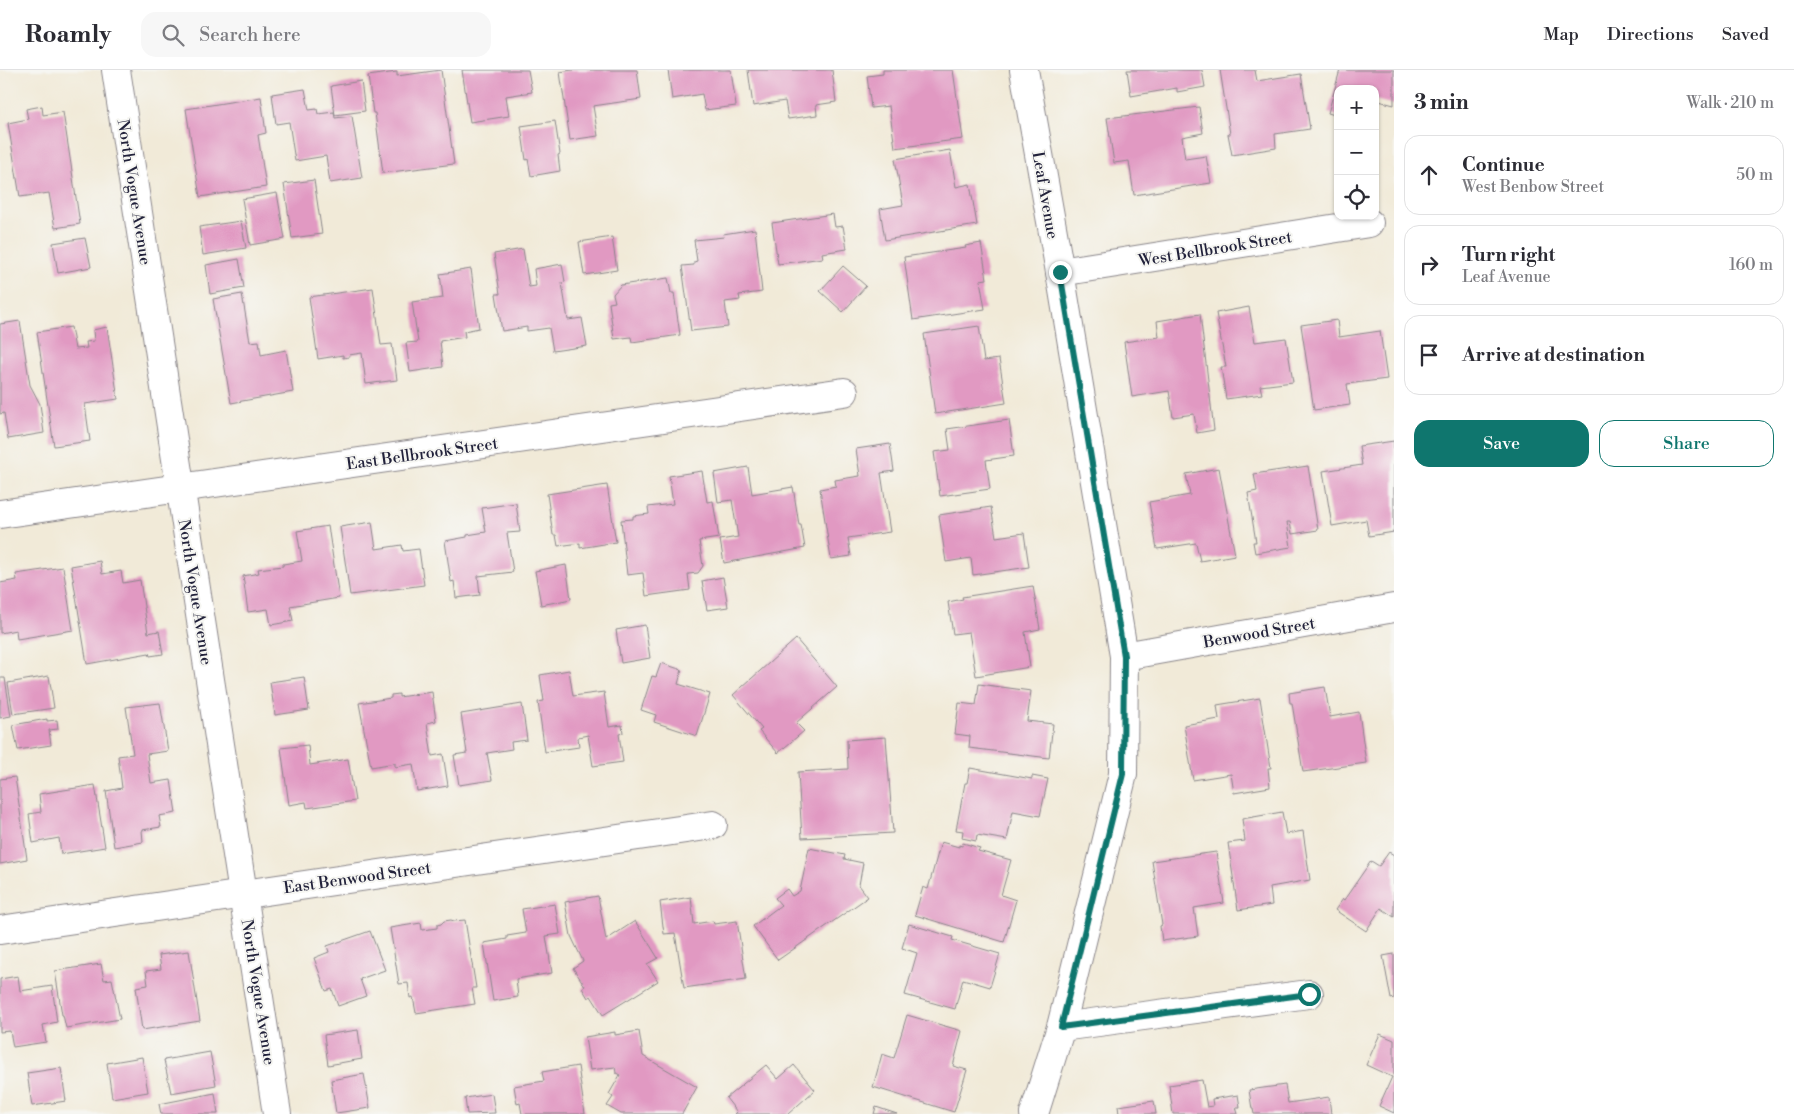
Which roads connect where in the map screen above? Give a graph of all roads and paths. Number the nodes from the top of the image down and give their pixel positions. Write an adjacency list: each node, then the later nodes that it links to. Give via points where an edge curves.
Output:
1 (116, 70): 6 (street, North Vogue Avenue)
2 (1024, 70): 4 (street, Leaf Avenue)
3 (1369, 223): 4 (street, West Bellbrook Street)
4 (1060, 272): 9 (street, Leaf Avenue)
5 (844, 392): 6 (street, East Bellbrook Street)
6 (180, 488): 7 (street, East Bellbrook Street); 11 (street, North Vogue Avenue)
7 (0, 514)
8 (1394, 608): 9 (street, Benwood Street)
9 (1124, 656): 14 (street, Leaf Avenue, via 1123,774)
10 (713, 825): 11 (street, East Benwood Street)
11 (243, 894): 12 (street, East Benwood Street); 15 (street, North Vogue Avenue)
12 (0, 930)
13 (1309, 994): 14 (street)
14 (1061, 1027): 16 (street, Leaf Avenue)
15 (277, 1114)
16 (1034, 1114)

